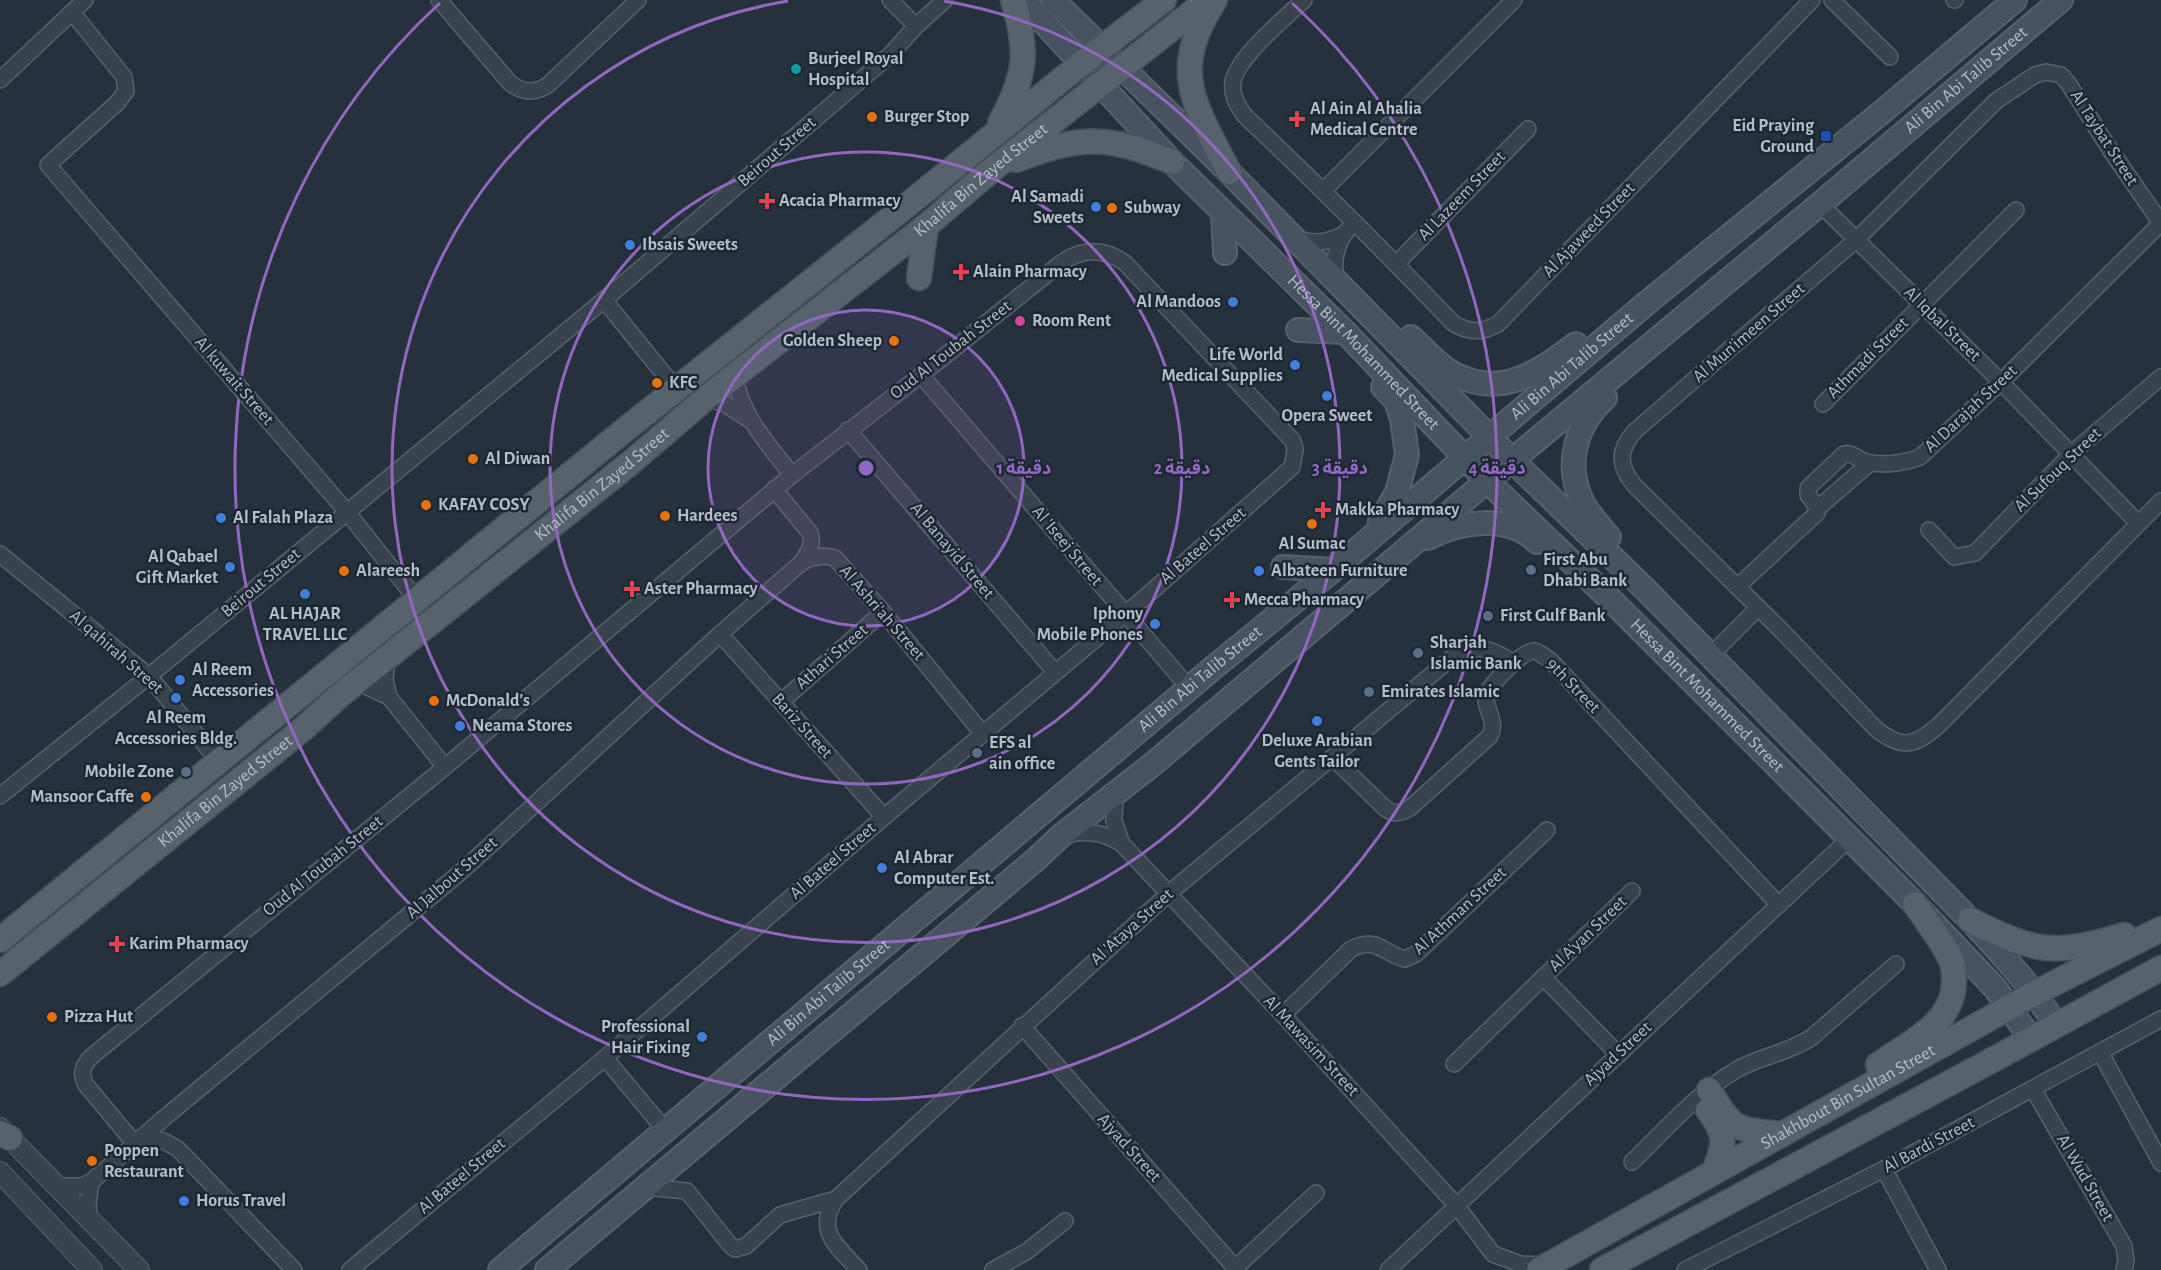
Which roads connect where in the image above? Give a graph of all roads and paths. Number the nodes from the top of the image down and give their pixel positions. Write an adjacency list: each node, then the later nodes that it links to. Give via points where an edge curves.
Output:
1 (85, 0): 18 (street)
2 (439, 0): 3 (street, via 509,82 529,92 548,85)
3 (638, 0)
4 (890, 0): 19 (street)
5 (945, 0): 19 (street, Beirout Street)
6 (1013, 0): 28 (main road, via 1023,40 1022,72)
7 (1023, 0): 22 (main road, Hessa Bint Mohammed Street)
8 (1053, 0): 20 (main road, Hessa Bint Mohammed Street)
9 (1164, 0): 20 (main road, Khalifa Bin Zayed Street)
10 (1208, 0): 23 (main road, Khalifa Bin Zayed Street)
11 (1215, 0): 31 (main road, via 1193,43 1190,78 1197,106)
12 (1304, 0): 32 (street, Al Ajaweed Street, via 1238,68 1233,94 1245,116)
13 (1514, 0): 32 (street)
14 (1812, 0): 43 (street, Al Ajaweed Street, via 1498,324 1479,331 1461,328)
15 (1832, 0): 21 (street)
16 (2015, 0): 47 (main road, Ali Bin Abi Talib Street)
17 (2061, 0): 33 (main road, Ali Bin Abi Talib Street)
18 (72, 12): 25 (street); 73 (street, Al kuwait Street, via 124,77 126,91 48,165)
19 (916, 26): 46 (street, Beirout Street, via 891,54)
20 (1102, 49): 22 (main road, Khalifa Bin Zayed Street); 23 (main road, Hessa Bint Mohammed Street)
21 (1890, 57)
22 (1082, 63): 26 (main road, Hessa Bint Mohammed Street); 28 (main road, Khalifa Bin Zayed Street)
23 (1120, 67): 26 (main road, Khalifa Bin Zayed Street); 31 (main road, Hessa Bint Mohammed Street)
24 (2035, 75): 37 (street, Al Taybat Street, via 2055,72 2068,83); 41 (street, Al Mun'imeen Street, via 1996,101)
25 (0, 80)
26 (1100, 84): 29 (main road, Hessa Bint Mohammed Street); 30 (main road, Khalifa Bin Zayed Street)
27 (1528, 129): 43 (street, Al Lazeem Street)
28 (993, 135): 57 (main road, Khalifa Bin Zayed Street)
29 (1172, 162): 30 (main road, via 1098,140 1065,144); 35 (main road, Hessa Bint Mohammed Street)
30 (994, 168): 38 (main road, Khalifa Bin Zayed Street)
31 (1229, 172): 40 (main road, Hessa Bint Mohammed Street)
32 (1324, 190): 36 (street, Al Ajaweed Street)
33 (1820, 204): 41 (street, Al Iqbal Street); 51 (main road, Ali Bin Abi Talib Street)
34 (2016, 210): 49 (street, Athmadi Street)
35 (1223, 213): 42 (main road); 52 (main road, Hessa Bint Mohammed Street)
36 (1353, 223): 39 (street); 43 (street, Al Ajaweed Street)
37 (2161, 223): 56 (street, Al Darajah Street)
38 (926, 226): 44 (main road); 54 (main road, Khalifa Bin Zayed Street)
39 (1342, 235): 40 (street, via 1317,243); 45 (street, via 1334,257)
40 (1293, 237): 45 (main road, Hessa Bint Mohammed Street)
41 (1856, 240): 49 (street, Al Iqbal Street); 82 (street, Al Mun'imeen Street, via 1635,431 1622,450 1624,469 1634,485)
42 (1225, 253)
43 (1396, 264)
44 (919, 278)
45 (1336, 281): 48 (main road, Hessa Bint Mohammed Street)
46 (604, 300): 57 (street); 73 (street, Beirout Street)
47 (1649, 301): 48 (main road, via 1610,317 1546,367 1508,383 1488,384 1450,372 1396,325); 62 (main road, Ali Bin Abi Talib Street)
48 (1359, 304): 62 (main road, Hessa Bint Mohammed Street)
49 (1922, 304): 56 (street, Al Iqbal Street); 59 (street, Athmadi Street)
50 (1298, 330): 52 (main road)
51 (1666, 331): 66 (main road, Ali Bin Abi Talib Street); 83 (main road, via 1647,359 1585,420 1573,462 1581,501 1638,570)
52 (1345, 332): 65 (main road, Hessa Bint Mohammed Street); 76 (main road, via 1360,362 1396,401 1406,438 1406,463 1397,492)
53 (921, 375): 61 (street, Oud Al Toubah Street); 63 (street, Oud Al Toubah Street, via 1061,263 1079,253 1099,252 1125,263); 88 (street, Al 'Iseej Street)
54 (735, 376): 58 (main road, Khalifa Bin Zayed Street); 60 (street)
55 (2161, 377): 64 (street, Al Sufouq Street)
56 (2001, 382): 64 (street, Al Iqbal Street); 67 (street, Al Darajah Street, via 1920,457 1905,462)
57 (676, 389): 84 (main road, Khalifa Bin Zayed Street)
58 (706, 398): 60 (street, via 725,404); 91 (main road, Khalifa Bin Zayed Street)
59 (1823, 404)
60 (750, 420): 68 (street)
61 (848, 430): 68 (street, Oud Al Toubah Street); 93 (street, Al Banayid Street)
62 (1489, 436): 65 (main road, Ali Bin Abi Talib Street); 66 (main road, Hessa Bint Mohammed Street)
63 (1293, 441): 88 (street, Al Bateel Street, via 1292,467)
64 (2071, 454): 74 (street, Al Iqbal Street); 75 (street, Al Sufouq Street, via 1976,553 1954,557)
65 (1465, 457): 69 (main road, Hessa Bint Mohammed Street); 76 (main road, Ali Bin Abi Talib Street)
66 (1513, 460): 69 (main road, Ali Bin Abi Talib Street); 83 (main road, Hessa Bint Mohammed Street)
67 (1870, 463): 72 (street); 72 (street, Al Darajah Street, via 1848,453 1841,456 1808,488 1808,495)
68 (792, 474): 70 (street, Oud Al Toubah Street)
69 (1487, 480): 81 (main road, Hessa Bint Mohammed Street); 86 (main road, Ali Bin Abi Talib Street)
70 (774, 489): 78 (street, via 810,533 811,549); 102 (street, Oud Al Toubah Street)
71 (2161, 501): 74 (street, Al Mun'imeen Street)
72 (1818, 508): 82 (street)
73 (347, 512): 84 (street, Al kuwait Street); 94 (street, Beirout Street)
74 (2138, 523): 85 (street, Al Mun'imeen Street, via 1940,725 1913,743 1893,741 1876,729)
75 (1929, 530)
76 (1372, 535): 80 (main road, Ali Bin Abi Talib Street)
77 (0, 554): 94 (street, Al qahirah Street)
78 (802, 562): 87 (street, Al Ashri'ah Street, via 820,556 835,558); 89 (street, Al Jalbout Street)
79 (1283, 567): 80 (main road)
80 (1334, 570): 96 (main road, Ali Bin Abi Talib Street)
81 (1597, 587): 86 (main road, via 1572,575 1529,534 1482,522 1429,537); 108 (main road, Hessa Bint Mohammed Street)
82 (1737, 587): 85 (street, Al Mun'imeen Street)
83 (1645, 589): 90 (main road, Hessa Bint Mohammed Street)
84 (417, 600): 101 (main road, Khalifa Bin Zayed Street)
85 (1758, 608): 90 (street)
86 (1334, 610): 103 (main road, Ali Bin Abi Talib Street)
87 (883, 612): 98 (street, Athari Street); 99 (street, Al Ashri'ah Street)
88 (1125, 614): 93 (street, Al Bateel Street); 96 (street, Al 'Iseej Street)
89 (720, 634): 98 (street, Bariz Street); 140 (street, Al Jalbout Street, via 462,871)
90 (1710, 656): 114 (main road, Hessa Bint Mohammed Street)
91 (387, 658): 95 (main road, Khalifa Bin Zayed Street); 97 (street, via 385,680)
92 (1514, 663): 100 (street, Al 'Ataya Street, via 1488,649 1463,650); 100 (street, 9th Street, via 1486,694 1494,722 1490,736 1403,812 1386,809); 112 (street, 9th Street, via 1532,651 1551,661)
93 (1055, 672): 99 (street, Al Bateel Street)
94 (149, 676): 101 (street, Al qahirah Street); 104 (street, Beirout Street)
95 (357, 682): 97 (street); 120 (main road, Khalifa Bin Zayed Street)
96 (1190, 688): 137 (main road, Ali Bin Abi Talib Street)
97 (389, 697): 102 (street)
98 (781, 702): 105 (street, Bariz Street)
99 (983, 734): 105 (street, Al Bateel Street)
100 (1333, 758): 111 (street, Al 'Ataya Street)
101 (219, 762): 116 (main road, Khalifa Bin Zayed Street)
102 (445, 767): 140 (street, Oud Al Toubah Street, via 84,1064 82,1077 86,1085)
103 (1115, 794): 107 (main road, Ali Bin Abi Talib Street); 109 (street, Al Mawasim Street, via 1114,821)
104 (0, 796)
105 (884, 817): 132 (street, Al Bateel Street)
106 (1547, 830): 125 (street, Al Athman Street, via 1416,954 1405,959 1372,943 1357,946)
107 (1062, 835): 109 (street, Al Mawasim Street, via 1095,832); 148 (main road, Ali Bin Abi Talib Street)
108 (1849, 839): 112 (street, Ajyad Street); 113 (main road, Hessa Bint Mohammed Street)
109 (1122, 844): 111 (street, Al Mawasim Street)
110 (1632, 891): 121 (street, Al A'yan Street)
111 (1168, 894): 125 (street, Al Mawasim Street); 128 (street, Al 'Ataya Street)
112 (1778, 904): 131 (street, Ajyad Street)
113 (1915, 904): 123 (main road, Hessa Bint Mohammed Street); 136 (main road, via 1954,967 1950,1002 1930,1030 1859,1080)
114 (1970, 920): 115 (main road, via 2039,949 2082,947); 122 (main road, Hessa Bint Mohammed Street)
115 (2161, 927): 122 (main road, Shakhbout Bin Sultan Street)
116 (3, 940)
117 (2161, 942): 124 (main road, via 2055,1001 2062,1010)
118 (1896, 964): 135 (street, via 1812,1037 1735,1070)
119 (2161, 968): 124 (main road, Shakhbout Bin Sultan Street)
120 (0, 974)
121 (1543, 977): 131 (street, Al A'yan Street); 133 (street, Al A'yan Street)
122 (2035, 993): 123 (main road, Shakhbout Bin Sultan Street); 127 (main road, Hessa Bint Mohammed Street)
123 (2010, 1007): 129 (main road, Hessa Bint Mohammed Street); 136 (main road, Shakhbout Bin Sultan Street)
124 (2086, 1009): 127 (main road, Shakhbout Bin Sultan Street)
125 (1283, 1015): 151 (street, Al Mawasim Street)
126 (2161, 1019): 130 (street, Al Bardi Street)
127 (2055, 1025): 129 (main road, Shakhbout Bin Sultan Street)
128 (1022, 1026): 150 (street, Al 'Ataya Street); 157 (street, Ajyad Street)
129 (2031, 1039): 168 (main road, Shakhbout Bin Sultan Street)
130 (2100, 1052): 134 (street, Al Bardi Street); 142 (street)
131 (1618, 1054): 151 (street, Ajyad Street)
132 (605, 1058): 137 (street); 161 (street, Al Bateel Street)
133 (1454, 1064)
134 (2033, 1089): 143 (street, Al Bardi Street); 170 (street, Al Wud Street, via 2124,1246)
135 (1704, 1094): 139 (main road, via 1735,1125); 141 (street); 145 (main road, via 1724,1136)
136 (1846, 1099): 139 (main road, Shakhbout Bin Sultan Street)
137 (665, 1130): 162 (main road, Ali Bin Abi Talib Street)
138 (3, 1133): 147 (street)
139 (1783, 1134): 145 (main road, Shakhbout Bin Sultan Street)
140 (139, 1141): 146 (street, Al Jalbout Street); 160 (street, via 164,1141 178,1149)
141 (1632, 1162)
142 (2161, 1163)
143 (1884, 1169): 156 (street, Al Bardi Street); 169 (street)
144 (0, 1172): 158 (street)
145 (1714, 1172): 155 (main road, Shakhbout Bin Sultan Street)
146 (91, 1182): 147 (street); 152 (street)
147 (58, 1186): 152 (street)
148 (644, 1187): 150 (street, via 687,1191 735,1249 746,1246 780,1215); 163 (main road, Ali Bin Abi Talib Street)
149 (1316, 1193): 157 (street)
150 (836, 1199): 164 (street, Al 'Ataya Street, via 826,1218 828,1229 831,1238)
151 (1456, 1205): 154 (street, Al Mawasim Street); 166 (street, Ajyad Street)
152 (88, 1217): 159 (street)
153 (1065, 1221): 165 (street, via 1026,1252)
154 (1493, 1254): 155 (street); 167 (street)
155 (1544, 1267)
156 (1692, 1268)
157 (1235, 1269)
158 (92, 1270)
159 (139, 1270)
160 (294, 1270)
161 (350, 1270)
162 (500, 1270)
163 (547, 1270)
164 (859, 1270)
165 (993, 1270)
166 (1388, 1270)
167 (1494, 1270)
168 (1602, 1270)
169 (1938, 1270)
170 (2124, 1270)

